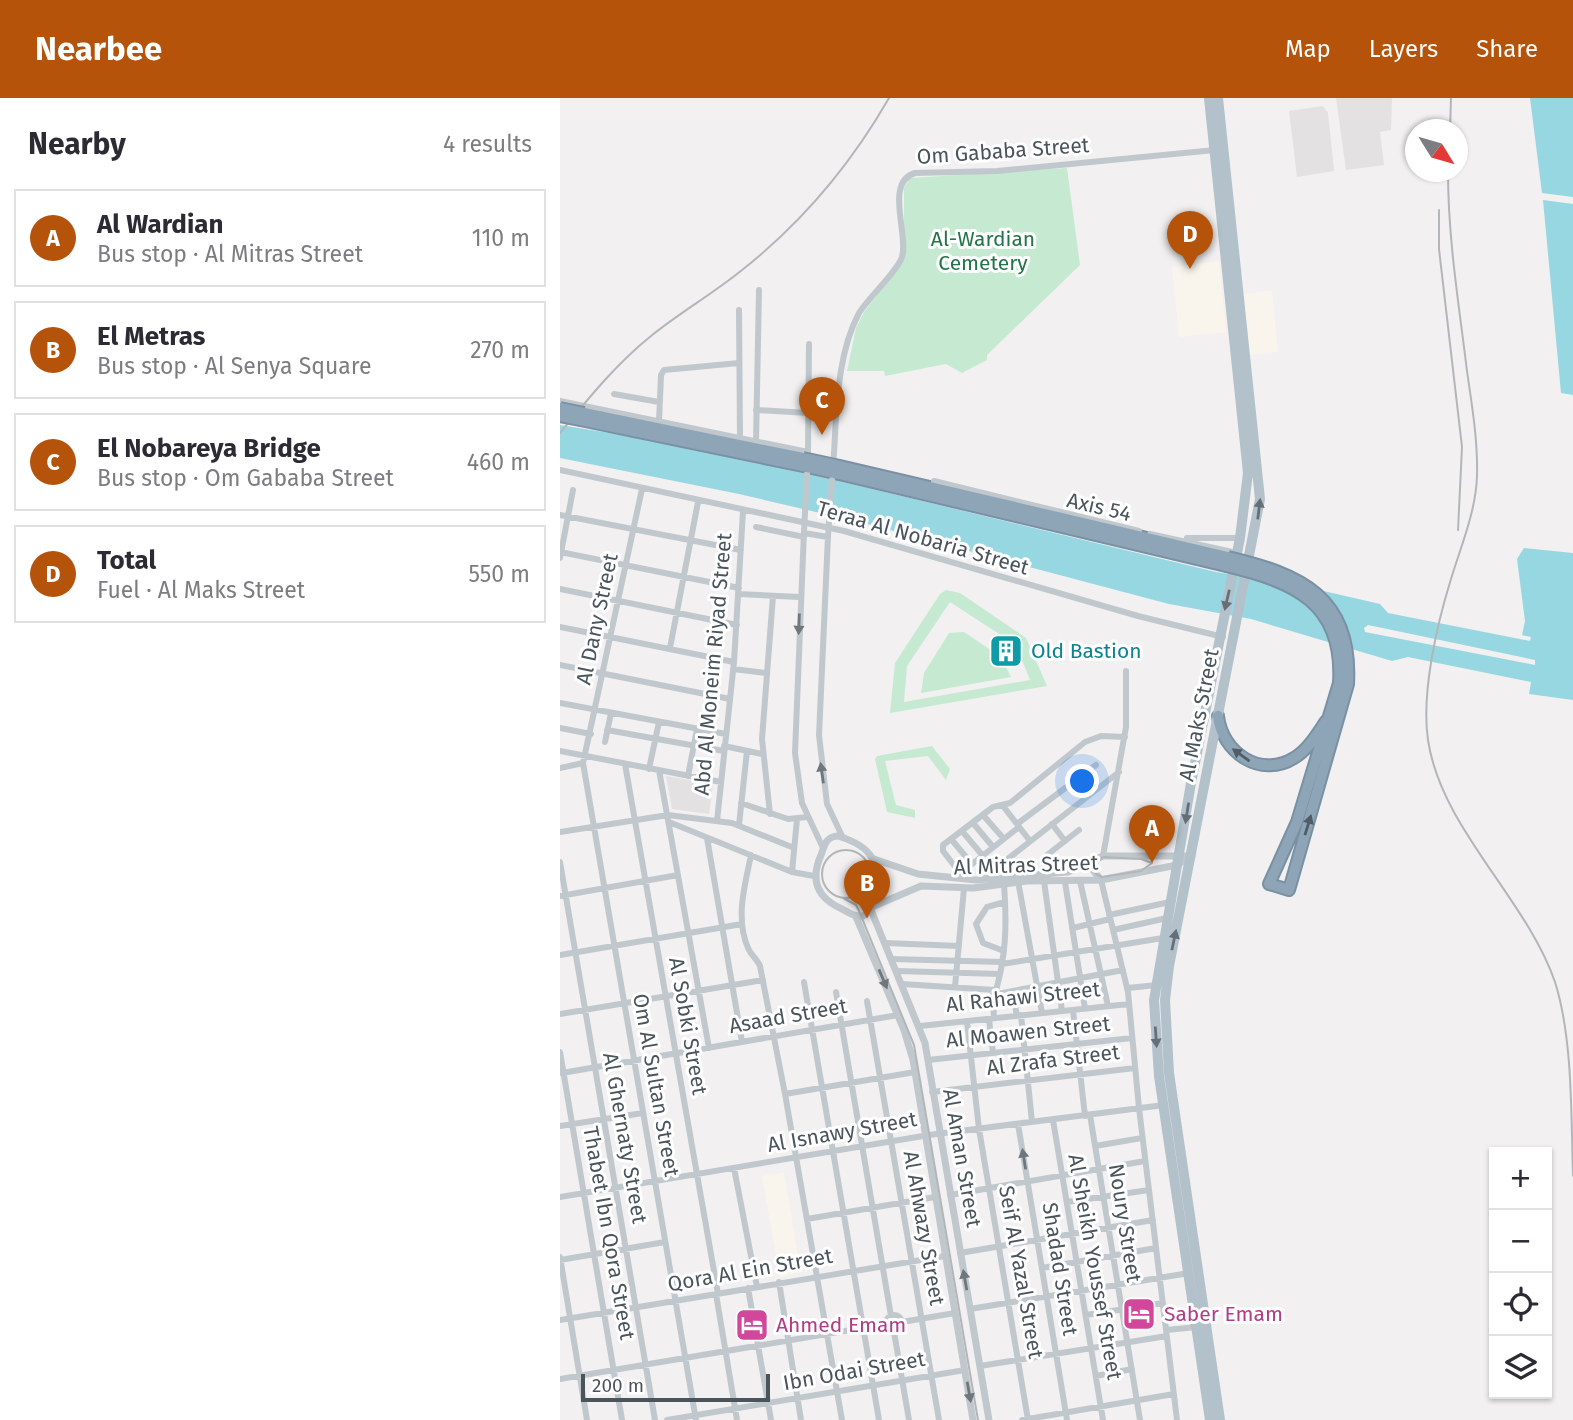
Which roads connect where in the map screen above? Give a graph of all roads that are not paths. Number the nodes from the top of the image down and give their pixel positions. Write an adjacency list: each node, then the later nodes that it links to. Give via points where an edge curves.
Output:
1 (1209, 98): 3 (main road, Al Maks Street)
2 (1218, 98): 8 (main road, Al Maks Street)
3 (1214, 150): 8 (main road, Al Maks Street); 22 (street, Om Gababa Street, via 997,172 915,173 904,178 899,189 902,258 860,311 848,341 838,403)
4 (759, 290): 13 (street)
5 (739, 310): 7 (street)
6 (809, 344): 14 (street)
7 (740, 363): 11 (street, via 664,370); 18 (street)
8 (1243, 369): 34 (main road, Al Maks Street, via 1249,461); 51 (main road, Al Maks Street, one-way to 8, via 1261,499)
9 (614, 394): 11 (street)
10 (560, 401): 17 (street)
11 (659, 402): 17 (street)
12 (560, 408): 16 (highway, Axis 54, bridge)
13 (756, 410): 14 (street); 19 (street)
14 (808, 413): 20 (street)
15 (560, 416): 16 (highway, Axis 54, bridge)
16 (582, 416): 20 (highway, Axis 54)
17 (659, 422): 18 (street)
18 (740, 438): 19 (street)
19 (756, 440): 20 (street)
20 (805, 462): 22 (highway, Axis 54, bridge); 31 (street, bridge)
21 (560, 470): 24 (street, Teraa Al Nobaria Street)
22 (837, 473): 32 (street, bridge); 38 (highway, Axis 54)
23 (934, 481): 33 (street)
24 (642, 489): 26 (street, Teraa Al Nobaria Street); 30 (street, Al Dany Street)
25 (573, 490): 28 (street)
26 (698, 502): 27 (street, Teraa Al Nobaria Street); 35 (street)
27 (743, 511): 36 (street, Abd Al Moneim Riyad Street); 49 (street, Teraa Al Nobaria Street, via 844,531 1138,616)
28 (564, 515): 30 (street); 37 (street)
29 (756, 527): 31 (street)
30 (633, 530): 35 (street); 39 (street, Al Dany Street)
31 (804, 534): 32 (street); 44 (street)
32 (828, 536): 108 (street, one-way to 32, via 827,804 818,736)
33 (1171, 537): 34 (street); 38 (street)
34 (1240, 538): 38 (main road, Al Maks Street)
35 (690, 541): 36 (street); 40 (street)
36 (741, 550): 42 (street, Abd Al Moneim Riyad Street)
37 (560, 554): 39 (street)
38 (1231, 562): 49 (main road, Al Maks Street, one-way to 49); 58 (highway, Axis 54, bridge, via 1280,580 1314,604 1336,643)
39 (626, 566): 40 (street); 45 (street, Al Dany Street)
40 (683, 578): 42 (street); 46 (street)
41 (560, 589): 45 (street)
42 (739, 591): 43 (street); 47 (street, Abd Al Moneim Riyad Street)
43 (773, 596): 44 (street); 56 (street)
44 (800, 597): 94 (street, one-way to 94, via 795,753)
45 (618, 601): 46 (street); 50 (street, Al Dany Street)
46 (677, 614): 47 (street); 52 (street)
47 (737, 625): 54 (street, Abd Al Moneim Riyad Street)
48 (560, 627): 50 (street)
49 (1220, 630): 51 (street, Teraa Al Nobaria Street); 88 (main road, Al Maks Street)
50 (611, 637): 52 (street); 57 (street, Al Dany Street)
51 (1233, 639): 64 (main road, Al Maks Street)
52 (670, 649): 54 (street)
53 (560, 665): 57 (street)
54 (733, 666): 56 (street); 59 (street, Abd Al Moneim Riyad Street)
55 (1126, 671): 71 (street)
56 (767, 673): 78 (street)
57 (603, 674): 59 (street); 61 (street, Al Dany Street)
58 (1344, 684): 63 (highway, Axis 54); 63 (highway, Axis 54, one-way to 58, via 1297,822 1269,884 1289,890)
59 (730, 699): 70 (street, Abd Al Moneim Riyad Street)
60 (560, 703): 61 (street)
61 (596, 710): 62 (street); 69 (street, Al Dany Street)
62 (611, 713): 65 (street); 68 (street)
63 (1332, 713): 64 (highway, one-way to 64, via 1303,752 1269,765 1235,752)
64 (1218, 716): 89 (main road, Al Maks Street)
65 (659, 722): 67 (street); 72 (street)
66 (560, 728): 69 (street)
67 (697, 729): 70 (street); 74 (street)
68 (607, 730): 72 (street); 73 (street)
69 (591, 734): 79 (street, Al Dany Street)
70 (726, 734): 75 (street, Abd Al Moneim Riyad Street)
71 (1125, 737): 85 (street); 91 (street, via 1101,736 1085,742)
72 (655, 738): 74 (street); 83 (street)
73 (605, 742)
74 (694, 745): 75 (street); 86 (street)
75 (724, 748): 77 (street); 87 (street, Abd Al Moneim Riyad Street)
76 (560, 751): 79 (street)
77 (747, 751): 78 (street); 90 (street)
78 (762, 754): 92 (street)
79 (584, 760): 80 (street); 82 (street); 103 (street, Om Al Sultan Street)
80 (625, 764): 83 (street); 97 (street, Al Sobki Street)
81 (1096, 765): 102 (street)
82 (560, 768)
83 (649, 769): 84 (street)
84 (659, 770): 86 (street); 95 (street)
85 (1119, 772): 100 (street); 120 (street)
86 (688, 776): 87 (street)
87 (721, 782): 98 (street, Abd Al Moneim Riyad Street)
88 (1191, 783): 89 (main road); 122 (main road, Al Maks Street, one-way to 122)
89 (1205, 785): 119 (main road, Al Maks Street)
90 (741, 803): 92 (street); 101 (street)
91 (1003, 806): 93 (street); 102 (street)
92 (770, 814): 96 (street)
93 (983, 815): 99 (street); 110 (street)
94 (807, 817): 96 (street); 115 (street)
95 (668, 819): 97 (street); 98 (street); 107 (street); 128 (street)
96 (797, 819): 114 (street)
97 (635, 821): 103 (street); 133 (street, Al Sobki Street)
98 (717, 821): 101 (street)
99 (973, 823): 105 (street); 113 (street)
100 (1052, 824): 111 (street); 112 (street)
101 (739, 825): 114 (street)
102 (1018, 825): 110 (street); 111 (street)
103 (594, 827): 106 (street); 140 (street, Om Al Sultan Street)
104 (1079, 830): 112 (street)
105 (962, 831): 109 (street); 118 (street)
106 (560, 832)
107 (707, 838): 116 (street); 151 (street)
108 (843, 838): 115 (street, via 830,837); 121 (street)
109 (951, 839): 124 (street); 126 (street, via 942,849)
110 (1004, 839): 113 (street)
111 (1030, 841): 131 (street)
112 (1065, 841): 117 (street)
113 (993, 847): 118 (street)
114 (794, 848): 125 (street)
115 (823, 848): 129 (street)
116 (751, 855): 125 (street); 149 (street)
117 (1047, 855)
118 (983, 856): 124 (street)
119 (1192, 856): 122 (street, Al Mitras Street); 182 (main road, Al Maks Street, one-way to 119)
120 (1100, 857): 122 (street, Al Mitras Street); 131 (street, Al Mitras Street, via 1068,872); 132 (street, via 1093,870)
121 (874, 859): 127 (street, Al Mitras Street); 145 (street, via 878,878)
122 (1178, 860): 132 (street, Al Mitras Street); 144 (main road, Al Maks Street)
123 (560, 862): 142 (street, Al Ghernaty Street)
124 (972, 864): 126 (street)
125 (792, 872): 129 (street)
126 (960, 873): 130 (street)
127 (926, 875): 130 (street, Al Mitras Street); 139 (street)
128 (678, 876): 133 (street); 154 (street)
129 (814, 876): 146 (street, via 826,900)
130 (953, 879): 131 (street, Al Mitras Street)
131 (981, 880)
132 (1101, 880): 137 (street, Al Mitras Street); 147 (street)
133 (645, 881): 140 (street); 156 (street, Al Sobki Street)
134 (1018, 881): 135 (street, Al Mitras Street); 138 (street, Al Mitras Street); 168 (street)
135 (1044, 881): 136 (street, Al Mitras Street); 166 (street)
136 (1065, 881): 137 (street, Al Mitras Street); 152 (street)
137 (1080, 881): 150 (street)
138 (1004, 884): 141 (street, Al Mitras Street); 143 (street)
139 (926, 885): 141 (street, Al Mitras Street); 145 (street, Al Mitras Street)
140 (605, 888): 142 (street); 159 (street, Om Al Sultan Street)
141 (964, 888): 160 (street)
142 (563, 895): 164 (street, Al Ghernaty Street)
143 (1005, 902): 162 (street); 162 (street, via 988,907 976,924 983,943)
144 (1170, 902): 147 (street); 148 (main road, Al Maks Street)
145 (871, 908): 146 (street, via 866,915); 157 (street, Al Aman Street)
146 (856, 916): 202 (street, Al Aman Street, one-way to 202)
147 (1110, 917): 150 (street); 153 (street)
148 (1167, 918): 153 (street); 155 (main road, Al Maks Street)
149 (742, 924): 151 (street); 177 (street)
150 (1090, 924): 152 (street); 161 (street)
151 (723, 927): 154 (street); 183 (street)
152 (1073, 928): 163 (street)
153 (1113, 930): 158 (street)
154 (689, 933): 156 (street); 187 (street)
155 (1163, 938): 158 (street); 180 (main road, Al Maks Street)
156 (655, 939): 159 (street); 191 (street, Al Sobki Street)
157 (885, 943): 160 (street); 167 (street, Al Aman Street)
158 (1117, 945): 161 (street); 171 (street)
159 (615, 946): 164 (street); 193 (street, Om Al Sultan Street)
160 (959, 946): 169 (street)
161 (1095, 949): 163 (street); 175 (street)
162 (1004, 951): 170 (street)
163 (1077, 952): 166 (street); 176 (street)
164 (576, 953): 165 (street); 197 (street, Al Ghernaty Street)
165 (560, 956)
166 (1054, 956): 168 (street); 179 (street)
167 (891, 959): 169 (street); 172 (street, Al Aman Street)
168 (1032, 959): 170 (street); 184 (street)
169 (957, 961): 170 (street); 173 (street)
170 (1002, 963): 174 (street)
171 (1123, 970): 175 (street); 186 (street)
172 (897, 971): 173 (street); 181 (street, Al Aman Street)
173 (957, 973): 174 (street); 185 (street)
174 (1000, 974): 190 (street)
175 (1101, 974): 176 (street); 195 (street)
176 (1081, 978): 179 (street); 196 (street)
177 (763, 980): 183 (street); 210 (street)
178 (804, 982): 209 (street)
179 (1058, 982): 184 (street); 199 (street)
180 (1155, 983): 182 (street); 186 (street); 234 (main road, Al Maks Street, one-way to 234, via 1158,1060)
181 (902, 984): 185 (street); 208 (street, Al Aman Street)
182 (1166, 984): 234 (main road, Al Maks Street)
183 (732, 985): 187 (street); 212 (street)
184 (1037, 986): 188 (street); 200 (street)
185 (955, 987): 190 (street)
186 (1128, 988): 194 (street)
187 (699, 991): 191 (street); 214 (street)
188 (1012, 991): 190 (street); 203 (street)
189 (836, 992): 207 (street)
190 (993, 992): 204 (street)
191 (665, 996): 193 (street); 218 (street, Al Sobki Street)
192 (867, 1000): 205 (street, Al Ahwazy Street)
193 (625, 1003): 197 (street); 220 (street, Om Al Sultan Street)
194 (1129, 1004): 195 (street, Al Rahawi Street); 211 (street)
195 (1108, 1006): 196 (street, Al Rahawi Street)
196 (1085, 1009): 198 (street, Al Rahawi Street)
197 (585, 1010): 201 (street); 222 (street, Al Ghernaty Street)
198 (1073, 1010): 199 (street, Al Rahawi Street); 213 (street, Noury Street)
199 (1062, 1011): 200 (street, Al Rahawi Street)
200 (1042, 1013): 203 (street, Al Rahawi Street)
201 (560, 1014)
202 (898, 1015): 205 (street, Asaad Street); 224 (street, Al Aman Street)
203 (1019, 1016): 204 (street, Al Rahawi Street); 215 (street)
204 (992, 1018): 206 (street, Al Rahawi Street); 217 (street)
205 (870, 1020): 207 (street, Asaad Street); 227 (street, Al Ahwazy Street)
206 (967, 1021): 208 (street, Al Rahawi Street); 219 (street, Seif Al Yazal Street)
207 (841, 1025): 209 (street, Asaad Street); 229 (street)
208 (920, 1026): 221 (street, Al Aman Street)
209 (812, 1030): 210 (street, Asaad Street); 230 (street)
210 (774, 1037): 212 (street, Asaad Street); 233 (street)
211 (1132, 1038): 213 (street, Al Moawen Street); 223 (street)
212 (742, 1042): 214 (street, Asaad Street)
213 (1077, 1044): 215 (street, Al Moawen Street); 226 (street, Noury Street)
214 (709, 1048): 218 (street, Asaad Street)
215 (1024, 1050): 217 (street, Al Moawen Street); 228 (street)
216 (560, 1052): 225 (street, Thabet Ibn Qora Street)
217 (993, 1053): 219 (street, Al Moawen Street)
218 (675, 1054): 220 (street, Asaad Street); 256 (street, Al Sobki Street)
219 (971, 1056): 221 (street, Al Moawen Street); 231 (street, Seif Al Yazal Street)
220 (634, 1060): 222 (street, Asaad Street); 236 (street, Om Al Sultan Street)
221 (928, 1060): 232 (street, Al Aman Street)
222 (595, 1067): 225 (street, Asaad Street); 238 (street, Al Ghernaty Street)
223 (1135, 1069): 226 (street, Al Zrafa Street); 235 (street)
224 (915, 1072): 227 (street); 246 (street, Al Aman Street)
225 (562, 1073): 241 (street, Thabet Ibn Qora Street)
226 (1080, 1075): 228 (street, Al Zrafa Street); 237 (street, Noury Street)
227 (880, 1078): 229 (street); 248 (street, Al Ahwazy Street)
228 (1028, 1081): 231 (street, Al Zrafa Street); 240 (street)
229 (851, 1083): 230 (street); 250 (street)
230 (822, 1087): 233 (street); 251 (street)
231 (974, 1087): 232 (street, Al Zrafa Street); 244 (street, Seif Al Yazal Street)
232 (932, 1092): 245 (street, Al Aman Street)
233 (785, 1094): 252 (street)
234 (1169, 1104): 235 (street, Al Isnawy Street); 291 (main road, Al Maks Street); 367 (main road, Al Maks Street)
235 (1139, 1108): 237 (street, Al Isnawy Street); 247 (street)
236 (643, 1113): 238 (street); 258 (street, Om Al Sultan Street)
237 (1087, 1115): 239 (street, Al Isnawy Street); 249 (street, Noury Street)
238 (604, 1119): 241 (street); 260 (street, Al Ghernaty Street)
239 (1053, 1120): 240 (street, Al Isnawy Street); 257 (street, Al Sheikh Youssef Street)
240 (1032, 1122): 242 (street, Al Isnawy Street)
241 (572, 1124): 243 (street); 263 (street, Thabet Ibn Qora Street)
242 (1018, 1124): 244 (street, Al Isnawy Street); 259 (street, Shadad Street, one-way to 242)
243 (560, 1126)
244 (979, 1129): 245 (street, Al Isnawy Street); 261 (street, Seif Al Yazal Street)
245 (940, 1134): 246 (street, Al Isnawy Street); 264 (street, Al Aman Street)
246 (925, 1136): 248 (street, Al Isnawy Street); 266 (street, Al Aman Street)
247 (1142, 1138): 249 (street); 253 (street)
248 (891, 1142): 250 (street, Al Isnawy Street); 268 (street, Al Ahwazy Street)
249 (1095, 1146): 255 (street, Noury Street)
250 (862, 1147): 251 (street, Al Isnawy Street); 270 (street)
251 (833, 1152): 252 (street, Al Isnawy Street); 271 (street)
252 (796, 1158): 254 (street, Al Isnawy Street); 272 (street)
253 (1145, 1161): 255 (street); 262 (street)
254 (734, 1168): 256 (street, Al Isnawy Street); 296 (street)
255 (1099, 1169): 257 (street); 267 (street, Noury Street)
256 (695, 1175): 258 (street, Al Isnawy Street); 299 (street, Al Sobki Street)
257 (1062, 1175): 259 (street); 269 (street, Al Sheikh Youssef Street)
258 (655, 1181): 260 (street, Al Isnawy Street); 277 (street, Om Al Sultan Street)
259 (1028, 1181): 261 (street); 276 (street, Shadad Street)
260 (615, 1188): 263 (street, Al Isnawy Street); 280 (street, Al Ghernaty Street)
261 (989, 1188): 264 (street); 278 (street, Seif Al Yazal Street)
262 (1149, 1190): 267 (street); 273 (street)
263 (584, 1193): 265 (street, Al Isnawy Street); 282 (street, Thabet Ibn Qora Street)
264 (950, 1195): 281 (street, Al Aman Street)
265 (560, 1197)
266 (935, 1197): 268 (street); 283 (street, Al Aman Street)
267 (1103, 1197): 269 (street); 274 (street, Noury Street)
268 (902, 1202): 270 (street); 286 (street, Al Ahwazy Street)
269 (1066, 1202): 275 (street, Al Sheikh Youssef Street)
270 (873, 1208): 271 (street); 288 (street)
271 (844, 1212): 272 (street); 290 (street)
272 (807, 1219): 292 (street)
273 (1153, 1220): 274 (street); 279 (street)
274 (1108, 1228): 275 (street); 284 (street, Noury Street)
275 (1072, 1234): 276 (street); 287 (street, Al Sheikh Youssef Street)
276 (1038, 1240): 278 (street); 289 (street, Shadad Street)
277 (665, 1242): 280 (street); 301 (street, Om Al Sultan Street)
278 (999, 1246): 281 (street); 302 (street, Seif Al Yazal Street)
279 (1156, 1248): 284 (street); 293 (street)
280 (626, 1249): 282 (street); 304 (street, Al Ghernaty Street)
281 (960, 1253): 305 (street, Al Aman Street, one-way to 281)
282 (594, 1254): 285 (street); 307 (street, Thabet Ibn Qora Street)
283 (945, 1256): 286 (street, Qora Al Ein Street); 308 (street, Al Aman Street)
284 (1113, 1256): 287 (street); 295 (street, Noury Street)
285 (560, 1259): 311 (street)
286 (912, 1262): 288 (street, Qora Al Ein Street); 312 (street, Al Ahwazy Street)
287 (1077, 1262): 289 (street); 298 (street, Al Sheikh Youssef Street)
288 (883, 1266): 290 (street, Qora Al Ein Street); 310 (street)
289 (1042, 1268): 300 (street, Shadad Street)
290 (854, 1271): 292 (street, Qora Al Ein Street); 317 (street)
291 (1189, 1273): 293 (street); 316 (main road, Al Maks Street)
292 (817, 1275): 294 (street, Qora Al Ein Street); 320 (street)
293 (1160, 1278): 295 (street); 303 (street)
294 (779, 1282): 296 (street, Qora Al Ein Street); 321 (street)
295 (1118, 1285): 298 (street); 306 (street, Noury Street)
296 (757, 1286): 297 (street, Qora Al Ein Street)
297 (748, 1288): 299 (street, Qora Al Ein Street); 323 (street)
298 (1082, 1291): 300 (street); 309 (street, Al Sheikh Youssef Street)
299 (717, 1294): 301 (street, Qora Al Ein Street); 325 (street, Al Sobki Street)
300 (1047, 1296): 302 (street); 326 (street, Shadad Street)
301 (675, 1301): 304 (street, Qora Al Ein Street); 327 (street, Om Al Sultan Street)
302 (1008, 1303): 305 (street); 328 (street, Seif Al Yazal Street)
303 (1163, 1303): 306 (street); 319 (street)
304 (636, 1308): 307 (street, Qora Al Ein Street); 329 (street, Al Ghernaty Street)
305 (970, 1309): 330 (street, Al Aman Street)
306 (1122, 1310): 309 (street); 322 (street, Noury Street)
307 (604, 1313): 311 (street, Qora Al Ein Street); 332 (street, Thabet Ibn Qora Street)
308 (955, 1313): 312 (street); 333 (street, Al Aman Street)
309 (1086, 1315): 324 (street, Al Sheikh Youssef Street)
310 (891, 1316): 314 (street, via 897,1315); 315 (street)
311 (570, 1318): 313 (street, Qora Al Ein Street); 334 (street)
312 (922, 1318): 314 (street); 335 (street, Al Ahwazy Street)
313 (560, 1320)
314 (902, 1322): 318 (street)
315 (886, 1324): 317 (street); 318 (street)
316 (1197, 1327): 319 (street); 366 (main road, Al Maks Street)
317 (863, 1328): 320 (street); 339 (street)
318 (894, 1332): 338 (street)
319 (1167, 1333): 322 (street); 341 (street)
320 (827, 1334): 321 (street); 340 (street)
321 (788, 1341): 323 (street); 342 (street)
322 (1127, 1342): 324 (street); 331 (street, Noury Street)
323 (758, 1346): 325 (street); 344 (street)
324 (1091, 1348): 326 (street); 336 (street, Al Sheikh Youssef Street)
325 (726, 1351): 327 (street); 346 (street, Al Sobki Street)
326 (1056, 1354): 328 (street); 347 (street, Shadad Street)
327 (685, 1358): 329 (street); 348 (street, Om Al Sultan Street)
328 (1018, 1360): 330 (street); 362 (street, Seif Al Yazal Street)
329 (645, 1364): 332 (street); 351 (street, Al Ghernaty Street)
330 (980, 1366): 361 (street, Al Aman Street)
331 (1132, 1369): 336 (street); 343 (street, Noury Street)
332 (614, 1370): 334 (street); 350 (street, Thabet Ibn Qora Street)
333 (965, 1370): 335 (street, Ibn Odai Street); 360 (street, Al Aman Street, one-way to 360)
334 (580, 1375): 337 (street); 349 (street)
335 (931, 1375): 338 (street, Ibn Odai Street); 359 (street, Al Ahwazy Street)
336 (1096, 1376): 345 (street, Al Sheikh Youssef Street)
337 (560, 1378)
338 (902, 1380): 339 (street, Ibn Odai Street); 358 (street)
339 (873, 1385): 340 (street, Ibn Odai Street); 357 (street)
340 (837, 1391): 342 (street, Ibn Odai Street); 356 (street)
341 (1174, 1394): 343 (street); 365 (street)
342 (798, 1398): 344 (street, Ibn Odai Street); 355 (street)
343 (1137, 1400): 345 (street); 364 (street, Noury Street)
344 (768, 1403): 346 (street, Ibn Odai Street); 354 (street)
345 (1101, 1406): 347 (street); 363 (street, Al Sheikh Youssef Street)
346 (736, 1408): 348 (street, Ibn Odai Street); 353 (street, Al Sobki Street)
347 (1067, 1416): 362 (street)
348 (695, 1418): 352 (street, Ibn Odai Street)
349 (587, 1420)
350 (622, 1420)
351 (655, 1420)
352 (667, 1420)
353 (737, 1420)
354 (771, 1420)
355 (802, 1420)
356 (842, 1420)
357 (879, 1420)
358 (909, 1420)
359 (939, 1420)
360 (973, 1420)
361 (989, 1420)
362 (1026, 1420)
363 (1103, 1420)
364 (1140, 1420)
365 (1177, 1420)
366 (1210, 1420)
367 (1220, 1420)

